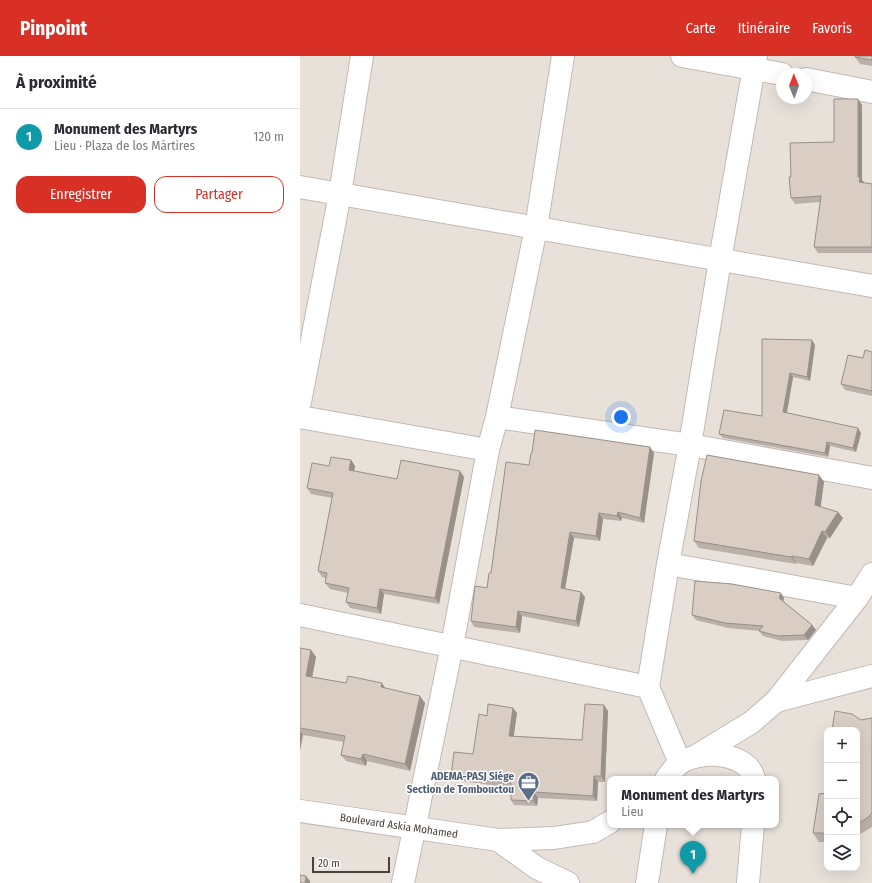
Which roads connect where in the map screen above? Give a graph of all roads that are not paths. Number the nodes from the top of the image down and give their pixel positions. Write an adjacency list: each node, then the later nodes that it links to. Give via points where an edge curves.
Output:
1 (362, 56): 9 (street)
2 (563, 56): 10 (street)
3 (682, 56): 4 (street)
4 (755, 62): 5 (street); 11 (street)
5 (776, 71)
6 (812, 80): 7 (street)
7 (872, 92)
8 (300, 187): 9 (street)
9 (340, 194): 10 (street); 13 (street)
10 (536, 228): 11 (street); 15 (street)
11 (720, 260): 12 (street); 16 (street)
12 (872, 286)
13 (300, 402)
14 (300, 417): 17 (street)
15 (497, 417): 16 (street); 17 (street)
16 (690, 445): 18 (street); 19 (street)
17 (488, 450): 23 (street)
18 (872, 478)
19 (668, 564): 21 (street); 25 (street)
20 (872, 574): 21 (street)
21 (857, 598): 26 (street)
22 (300, 615): 23 (street)
23 (452, 646): 25 (street); 31 (street)
24 (872, 676): 26 (street)
25 (648, 687): 27 (street)
26 (776, 701): 27 (street, via 752,722)
27 (675, 771): 28 (street, via 719,755 740,760 753,772)
28 (754, 776)
29 (300, 811): 31 (street, Boulevard Askia Mohamed)
30 (607, 824): 34 (street, Boulevard Askia Mohamed, via 586,834)
31 (414, 827): 34 (street, Boulevard Askia Mohamed); 35 (street)
32 (656, 828): 37 (street)
33 (754, 828): 38 (street)
34 (498, 840): 36 (street, via 537,868)
35 (403, 883)
36 (568, 883)
37 (647, 883)
38 (748, 883)

